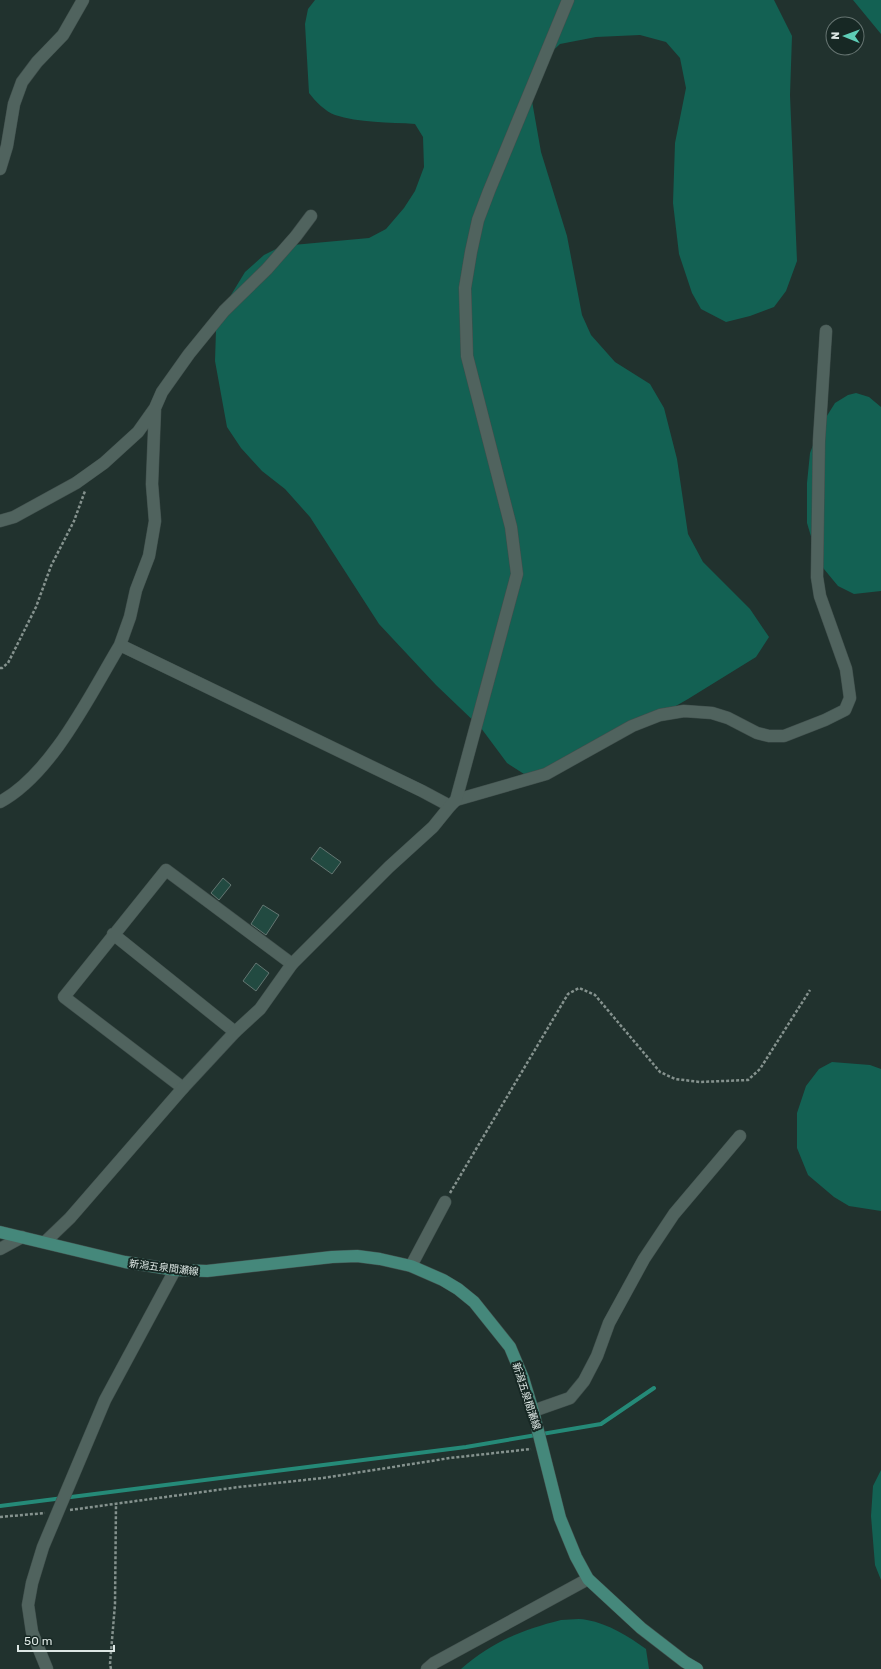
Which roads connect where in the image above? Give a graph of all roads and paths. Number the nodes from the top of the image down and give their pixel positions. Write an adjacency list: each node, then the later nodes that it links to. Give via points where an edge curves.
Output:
1 (83, 0): 3 (street, via 64,35 37,62 22,82 14,104 7,146)
2 (568, 0): 12 (street, via 488,191 478,220 465,288 467,356 511,527 517,574)
3 (0, 169)
4 (311, 216): 6 (street, via 276,258 224,310 162,392)
5 (826, 331): 12 (street, via 819,441 817,577 820,596 846,668 850,698 845,710 784,736 756,733 728,718 712,713 684,712 660,715 632,726 546,774)
6 (155, 408): 7 (street, via 138,432); 9 (street, via 152,484 155,521 149,556)
7 (89, 474): 8 (street, via 14,517); 10 (path, via 84,495 50,566 36,607 8,663)
8 (0, 521)
9 (120, 645): 11 (street, via 59,745 34,775 11,796); 12 (street, via 422,791)
10 (0, 668)
11 (0, 802)
12 (453, 803): 14 (street, via 433,827)
13 (113, 934): 14 (street, via 166,870); 16 (street); 17 (street, via 64,997)
14 (292, 964): 16 (street, via 260,1009)
15 (810, 990): 19 (path, via 760,1069 748,1080 700,1082 675,1080 660,1072 595,995 579,988 568,994)
16 (236, 1032): 17 (street)
17 (183, 1088): 22 (street, via 70,1218)
18 (740, 1136): 26 (street, via 674,1214 644,1259 609,1323 597,1356 584,1381 570,1398)
19 (445, 1202): 24 (street)
20 (0, 1232): 21 (main road, 新潟五泉間瀬線)
21 (22, 1237): 22 (main road, 新潟五泉間瀬線); 23 (street)
22 (45, 1242): 25 (main road, 新潟五泉間瀬線, via 125,1262)
23 (0, 1249)
24 (411, 1266): 25 (main road, 新潟五泉間瀬線, via 358,1256 207,1271); 26 (main road, 新潟五泉間瀬線, via 443,1280 474,1302 510,1346)
25 (175, 1270): 28 (street, via 105,1400)
26 (533, 1410): 27 (main road, 新潟五泉間瀬線)
27 (540, 1439): 29 (path, via 450,1458 323,1478); 31 (main road, 新潟五泉間瀬線, via 560,1518 576,1558)
28 (62, 1503): 29 (path); 30 (path); 32 (street, via 43,1547 28,1605 32,1632)
29 (116, 1504): 33 (path, via 115,1604)
30 (0, 1517)
31 (588, 1579): 34 (street); 35 (main road, 新潟五泉間瀬線, via 641,1628 684,1662)
32 (47, 1669)
33 (111, 1669)
34 (427, 1669)
35 (697, 1669)

